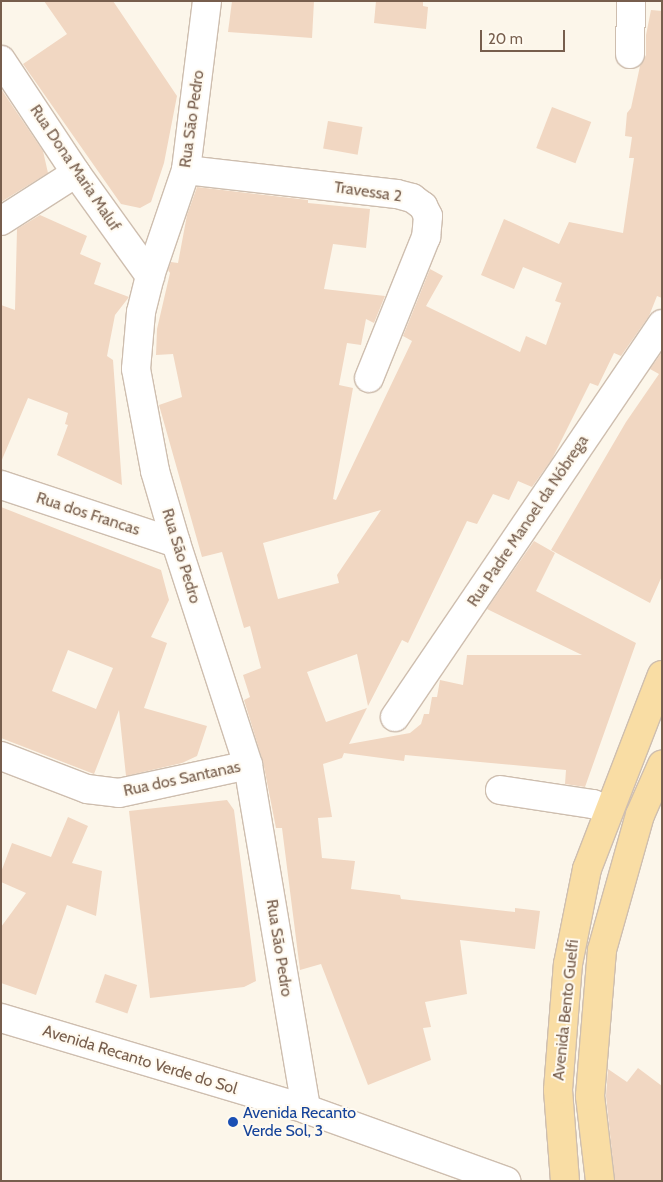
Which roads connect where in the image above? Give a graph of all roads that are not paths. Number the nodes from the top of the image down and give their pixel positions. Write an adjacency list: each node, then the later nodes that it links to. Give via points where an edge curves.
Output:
1 (207, 1): 5 (street, Rua São Pedro)
2 (631, 1): 3 (street)
3 (630, 54)
4 (1, 60): 6 (street, Rua Dona Maria Maluf)
5 (186, 170): 8 (street, Rua São Pedro); 10 (street, Travessa 2, via 397,194 412,198 423,206 428,216 426,237)
6 (76, 173): 7 (street); 8 (street, Rua Dona Maria Maluf)
7 (1, 221)
8 (150, 276): 12 (street, Rua São Pedro, via 137,340 136,369 155,471)
9 (662, 324): 14 (street, Rua Padre Manoel da Nóbrega)
10 (369, 378)
11 (1, 485): 12 (street, Rua dos Francas)
12 (176, 543): 16 (street, Rua São Pedro)
13 (662, 675): 19 (main road, Avenida Bento Guelfi)
14 (395, 718)
15 (1, 756): 16 (street, Rua dos Santanas, via 87,789 118,793)
16 (248, 765): 21 (street, Rua São Pedro)
17 (662, 765): 24 (main road, Avenida Bento Guelfi, via 640,815 602,950 590,1096)
18 (500, 790): 19 (street, via 593,804)
19 (608, 810): 23 (main road, Avenida Bento Guelfi, via 587,869 568,964 558,1090)
20 (1, 1018): 21 (street, Avenida Recanto Verde do Sol)
21 (306, 1109): 22 (street, Avenida Recanto Verde do Sol)
22 (506, 1181)
23 (565, 1181)
24 (600, 1181)

